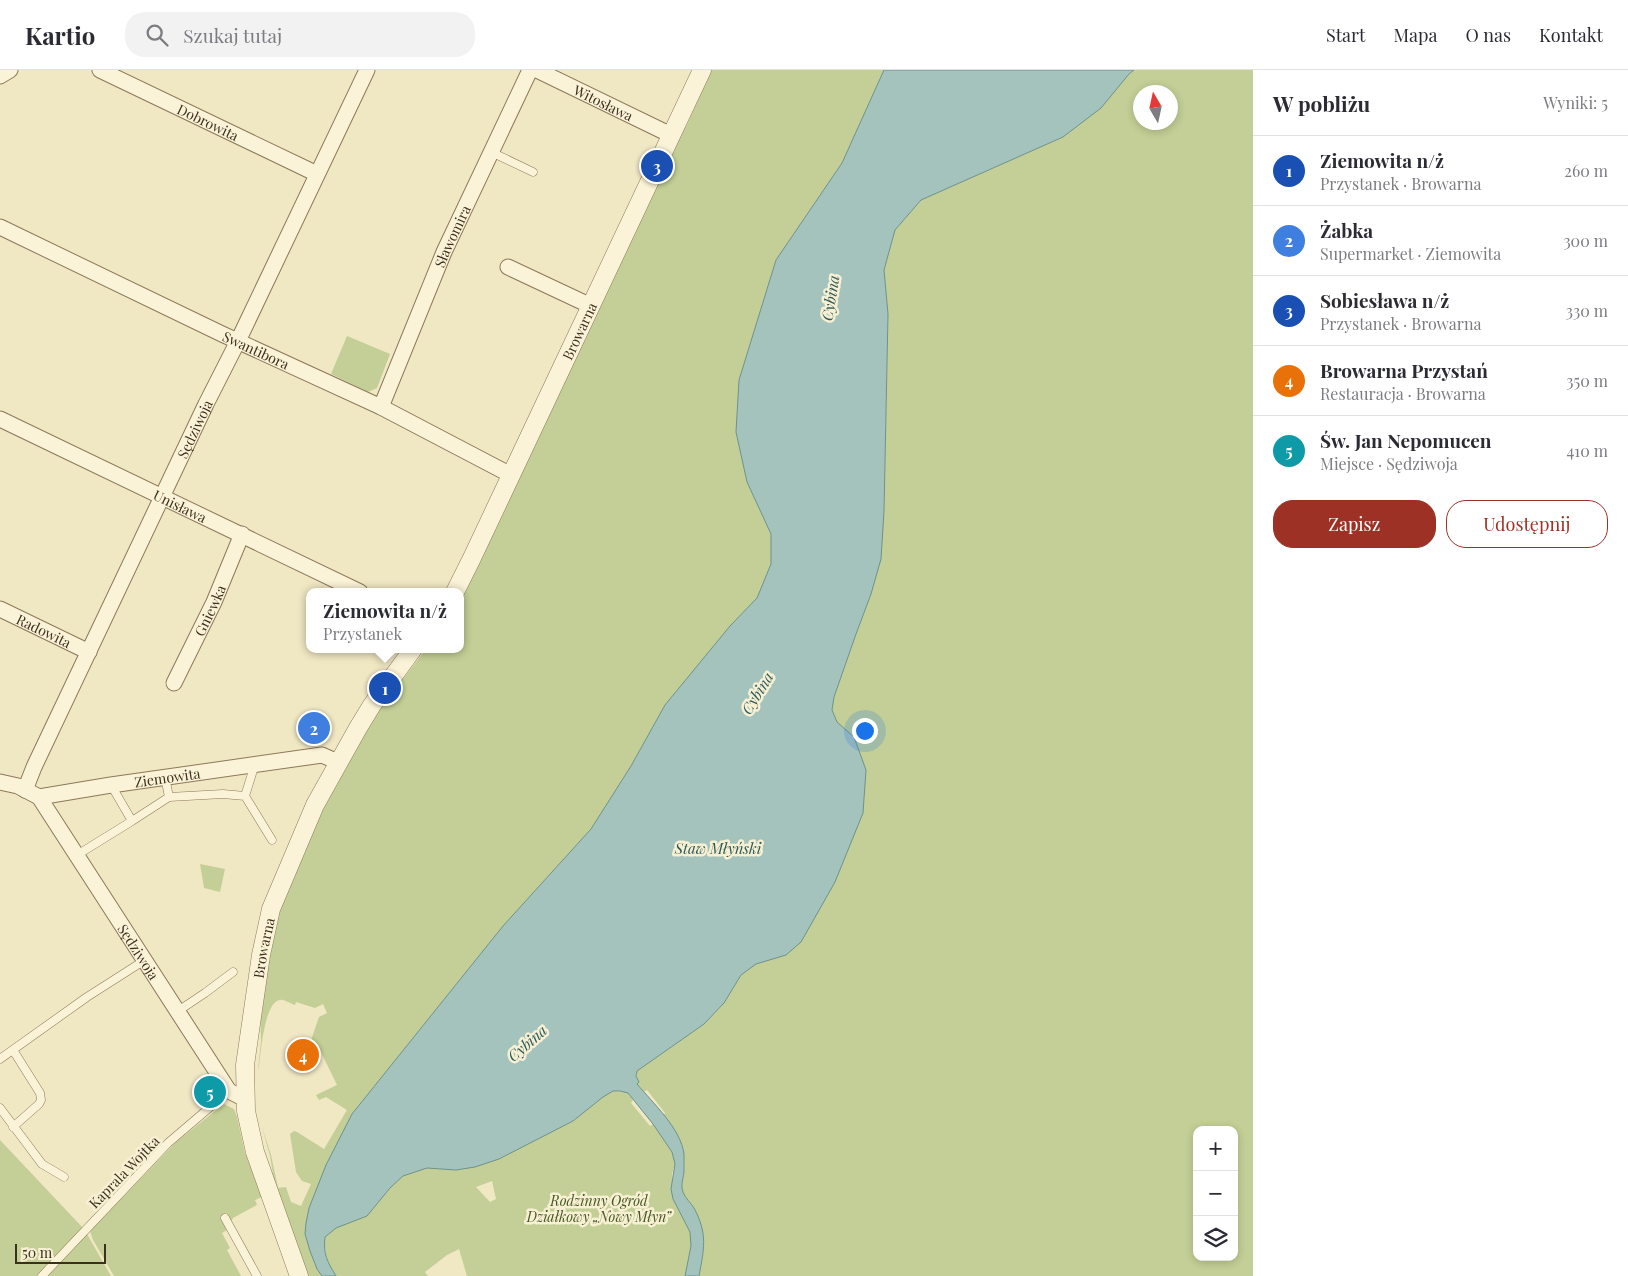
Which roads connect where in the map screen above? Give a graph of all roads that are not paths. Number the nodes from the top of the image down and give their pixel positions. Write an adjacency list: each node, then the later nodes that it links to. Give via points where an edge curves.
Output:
1 (10, 70): 7 (street)
2 (100, 70): 11 (street, Dobrowita)
3 (367, 70): 11 (street, Sędziwoja)
4 (530, 70): 9 (street, Sławomira)
5 (537, 70): 8 (street, Witosława)
6 (702, 70): 8 (street, Browarna)
7 (0, 76)
8 (671, 135): 14 (street, Browarna)
9 (491, 152): 10 (lane); 16 (street, Sławomira, via 444,252)
10 (533, 172)
11 (317, 174): 15 (street, Sędziwoja)
12 (0, 227): 15 (street, Swantibora)
13 (508, 267): 14 (street)
14 (591, 306): 18 (street, Browarna)
15 (238, 341): 16 (street, Swantibora); 19 (street, Sędziwoja)
16 (382, 407): 18 (street, Swantibora)
17 (0, 419): 19 (street, Unisława)
18 (511, 475): 22 (street, Browarna)
19 (163, 496): 20 (street, Unisława); 24 (street, Sędziwoja)
20 (242, 534): 21 (street, Unisława); 26 (street, Gniewka, via 214,602)
21 (352, 588)
22 (457, 588)
23 (0, 609): 24 (street, Radowita)
24 (89, 652): 32 (street, Sędziwoja)
25 (410, 653): 27 (street, Browarna, via 372,705)
26 (174, 683)
27 (338, 762): 28 (street, Ziemowita, via 322,755); 45 (street, Browarna, via 305,826 267,924 245,1065)
28 (255, 764): 29 (street, Ziemowita); 33 (lane)
29 (164, 777): 31 (street, Ziemowita); 35 (lane)
30 (0, 782): 32 (street)
31 (111, 785): 34 (street, Ziemowita); 36 (lane)
32 (25, 790): 34 (street)
33 (245, 796): 35 (lane, via 223,794); 37 (lane)
34 (39, 797): 38 (street, Sędziwoja)
35 (169, 798): 36 (lane)
36 (132, 821): 38 (lane)
37 (272, 840)
38 (77, 855): 39 (street, Sędziwoja)
39 (146, 960): 41 (street, Sędziwoja); 42 (lane)
40 (232, 972): 41 (lane)
41 (178, 1011): 44 (street, Sędziwoja)
42 (13, 1050): 43 (lane); 47 (lane, via 40,1093 41,1100)
43 (0, 1059)
44 (230, 1091): 45 (street, Sędziwoja); 50 (lane, Kaprala Wojtka, via 168,1143)
45 (248, 1100): 52 (street, Browarna, via 248,1124 255,1152)
46 (0, 1108): 47 (lane)
47 (13, 1127): 48 (lane, via 42,1164)
48 (64, 1176)
49 (225, 1218): 51 (lane)
50 (42, 1276)
51 (257, 1276)
52 (299, 1276)

